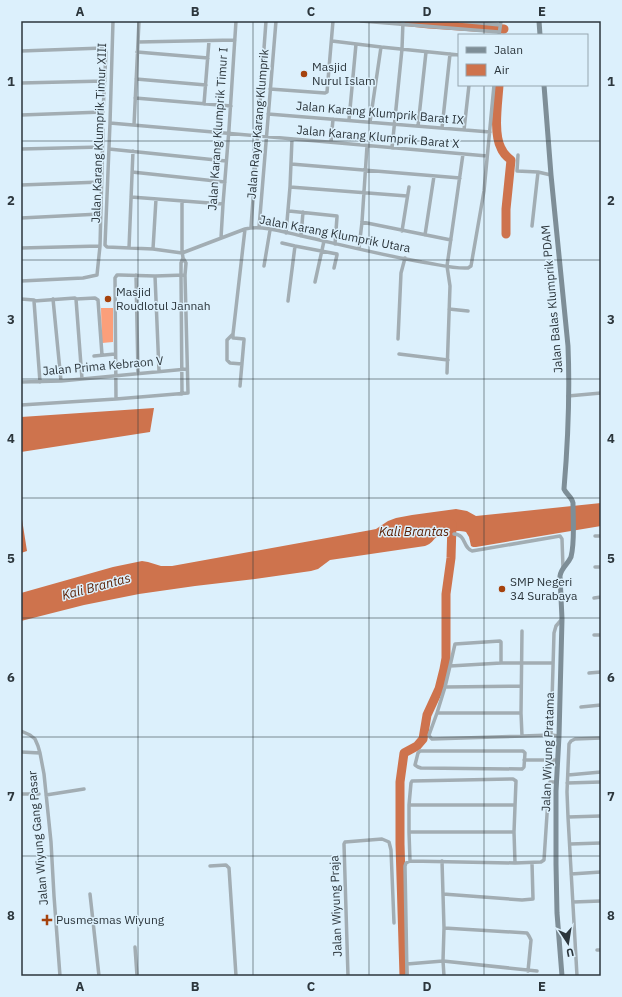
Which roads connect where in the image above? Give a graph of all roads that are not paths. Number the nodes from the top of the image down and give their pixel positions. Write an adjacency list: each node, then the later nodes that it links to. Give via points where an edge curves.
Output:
1 (113, 21): 42 (street, Jalan Karang Klumprik Timur XIII)
2 (139, 21): 16 (street)
3 (236, 21): 13 (street, Jalan Karang Klumprik Timur I)
4 (266, 21): 51 (street, Jalan Raya Karang Klumprik)
5 (276, 21): 33 (street, Jalan Raya Karang Klumprik)
6 (333, 21): 15 (street)
7 (361, 21): 10 (street)
8 (460, 21): 11 (street)
9 (539, 21): 12 (street)
10 (403, 22): 11 (street); 19 (street)
11 (500, 28)
12 (540, 34)
13 (235, 40): 14 (street); 36 (street, Jalan Karang Klumprik Timur I)
14 (209, 41): 16 (street); 25 (street)
15 (332, 41): 17 (street); 33 (street, via 326,93)
16 (138, 42): 21 (street)
17 (356, 44): 18 (street); 40 (street)
18 (381, 47): 19 (street); 41 (street)
19 (402, 49): 22 (street); 43 (street)
20 (21, 51): 27 (street, via 103,48 106,52)
21 (137, 52): 25 (street); 26 (street)
22 (426, 52): 23 (street); 45 (street)
23 (450, 54): 24 (street); 46 (street)
24 (458, 55)
25 (208, 58): 29 (street)
26 (136, 79): 29 (street); 34 (street)
27 (105, 81): 28 (street); 38 (street, via 103,112)
28 (21, 84)
29 (206, 85): 35 (street)
30 (469, 86): 48 (street)
31 (494, 86): 49 (street)
32 (544, 86): 69 (street, Jalan Balas Klumprik PDAM)
33 (270, 89): 37 (street, Jalan Raya Karang Klumprik)
34 (135, 98): 35 (street); 44 (street)
35 (204, 104): 36 (street)
36 (231, 106): 50 (street, Jalan Karang Klumprik Timur I)
37 (268, 114): 39 (street, Jalan Karang Klumprik Barat IX); 52 (street, Jalan Raya Karang Klumprik)
38 (21, 115)
39 (334, 119): 40 (street, Jalan Karang Klumprik Barat IX); 54 (street)
40 (348, 120): 41 (street, Jalan Karang Klumprik Barat IX)
41 (370, 122): 43 (street, Jalan Karang Klumprik Barat IX)
42 (110, 123): 44 (street, Jalan Karang Klumprik Barat X); 58 (street, Jalan Karang Klumprik Timur XIII)
43 (394, 124): 45 (street, Jalan Karang Klumprik Barat IX); 57 (street)
44 (134, 125): 50 (street, Jalan Karang Klumprik Barat X)
45 (418, 126): 46 (street, Jalan Karang Klumprik Barat IX)
46 (442, 128): 48 (street, Jalan Karang Klumprik Barat IX)
47 (103, 129): 56 (street)
48 (464, 130): 49 (street, Jalan Karang Klumprik Barat IX)
49 (490, 132): 63 (street)
50 (229, 133): 51 (street, Jalan Karang Klumprik Barat X); 64 (street, Jalan Karang Klumprik Timur I)
51 (258, 136): 52 (street, Jalan Karang Klumprik Barat X); 89 (street, Jalan Raya Karang Klumprik)
52 (267, 136): 53 (street, Jalan Karang Klumprik Barat X); 90 (street, Jalan Raya Karang Klumprik)
53 (292, 139): 54 (street, Jalan Karang Klumprik Barat X); 65 (street)
54 (331, 142): 55 (street, Jalan Karang Klumprik Barat X)
55 (367, 146): 57 (street, Jalan Karang Klumprik Barat X); 66 (street)
56 (102, 147): 59 (street); 72 (street)
57 (392, 148): 61 (street, Jalan Karang Klumprik Barat X)
58 (109, 149): 60 (street); 102 (street, Jalan Karang Klumprik Timur XIII)
59 (21, 150)
60 (133, 151): 64 (street); 67 (street)
61 (463, 154): 63 (street, Jalan Karang Klumprik Barat X); 71 (street)
62 (518, 155): 68 (street, via 517,171)
63 (487, 156): 113 (street, Jalan Karang Klumprik Utara, via 484,191 471,266 467,269)
64 (226, 161): 73 (street, Jalan Karang Klumprik Timur I)
65 (292, 164): 66 (street); 75 (street)
66 (364, 170): 70 (street); 77 (street)
67 (132, 172): 73 (street); 78 (street)
68 (538, 172): 69 (street); 88 (street)
69 (551, 175): 148 (street, Jalan Balas Klumprik PDAM, via 568,346)
70 (434, 176): 71 (street); 95 (street)
71 (460, 178): 98 (street)
72 (101, 182): 74 (street); 85 (street)
73 (225, 182): 82 (street, Jalan Karang Klumprik Timur I)
74 (21, 185)
75 (290, 187): 77 (street); 83 (street)
76 (409, 187): 79 (street)
77 (364, 192): 79 (street); 87 (street)
78 (131, 196): 80 (street); 106 (street)
79 (407, 196): 93 (street)
80 (156, 198): 81 (street); 108 (street)
81 (182, 201): 82 (street); 110 (street)
82 (222, 204): 97 (street, Jalan Karang Klumprik Timur I)
83 (289, 211): 84 (street); 94 (street)
84 (303, 212): 96 (street); 101 (street, via 337,216)
85 (100, 214): 86 (street); 103 (street)
86 (21, 218)
87 (362, 222): 93 (street); 107 (street)
88 (532, 226)
89 (251, 228): 90 (street, Jalan Karang Klumprik Utara); 92 (street, Jalan Karang Klumprik Utara)
90 (259, 228): 91 (street, Jalan Karang Klumprik Utara)
91 (270, 230): 94 (street, Jalan Karang Klumprik Utara); 112 (street)
92 (244, 231): 97 (street, Jalan Karang Klumprik Utara); 127 (street)
93 (402, 231): 95 (street)
94 (286, 233): 96 (street, Jalan Karang Klumprik Utara)
95 (425, 235): 98 (street)
96 (301, 236): 100 (street, Jalan Karang Klumprik Utara)
97 (221, 238): 110 (street, Jalan Karang Klumprik Utara)
98 (451, 240): 113 (street)
99 (282, 243): 104 (street)
100 (323, 243): 101 (street, Jalan Karang Klumprik Utara); 109 (street)
101 (335, 244): 107 (street, Jalan Karang Klumprik Utara)
102 (105, 245): 106 (street, Jalan Karang Klumprik Utara)
103 (100, 246): 105 (street); 118 (street, via 98,274 95,276)
104 (295, 246): 109 (street); 124 (street)
105 (21, 248)
106 (129, 248): 108 (street, Jalan Karang Klumprik Utara)
107 (359, 248): 111 (street, Jalan Karang Klumprik Utara)
108 (153, 249): 110 (street, Jalan Karang Klumprik Utara)
109 (322, 250): 114 (street, via 337,254); 119 (street)
110 (182, 253): 117 (street, via 186,262)
111 (404, 260): 113 (street, Jalan Karang Klumprik Utara); 128 (street, via 401,273)
112 (264, 266)
113 (447, 266): 125 (street)
114 (334, 268)
115 (136, 275): 116 (street); 129 (street, via 120,275 115,278); 138 (street)
116 (155, 276): 117 (street); 137 (street)
117 (183, 276): 135 (street); 136 (street)
118 (21, 281)
119 (316, 282)
120 (21, 299): 123 (street)
121 (53, 299): 122 (street); 123 (street); 142 (street)
122 (76, 299): 131 (street, via 98,300); 141 (street)
123 (34, 301): 144 (street)
124 (288, 301)
125 (449, 308): 126 (street); 133 (street)
126 (468, 311)
127 (233, 334): 134 (street, via 233,338 244,339); 134 (street, via 227,340 227,360 230,364)
128 (398, 339)
129 (115, 354): 131 (street); 140 (street)
130 (399, 354): 133 (street)
131 (102, 355): 132 (street)
132 (94, 356)
133 (448, 360): 139 (street)
134 (242, 364): 145 (street)
135 (182, 369): 136 (street, Jalan Prima Kebraon V); 137 (street, Jalan Prima Kebraon V); 147 (street)
136 (187, 369): 147 (street, via 188,392)
137 (159, 371): 138 (street, Jalan Prima Kebraon V)
138 (138, 373): 140 (street, Jalan Prima Kebraon V)
139 (448, 373)
140 (116, 375): 141 (street, Jalan Prima Kebraon V); 149 (street)
141 (82, 379): 142 (street, Jalan Prima Kebraon V)
142 (61, 381): 144 (street, Jalan Prima Kebraon V)
143 (21, 382): 144 (street, Jalan Prima Kebraon V)
144 (40, 382)
145 (240, 386)
146 (601, 393): 148 (street)
147 (182, 394): 149 (street)
148 (568, 396): 151 (street, Jalan Balas Klumprik PDAM, via 564,488 573,502)
149 (116, 399): 150 (street)
150 (21, 405)
151 (574, 532): 157 (street, Jalan Wiyung Pratama, via 571,556)
152 (454, 534): 157 (street, via 462,537 467,549 472,551 560,536)
153 (595, 536): 154 (street)
154 (601, 536)
155 (595, 567): 156 (street)
156 (601, 567)
157 (563, 568): 160 (street, Jalan Wiyung Pratama, via 560,576)
158 (601, 597): 159 (street)
159 (594, 598)
160 (562, 619): 165 (street, via 554,633); 179 (street, Jalan Wiyung Pratama)
161 (522, 631): 166 (street)
162 (594, 635): 163 (street)
163 (601, 635)
164 (501, 663): 166 (street); 167 (street); 167 (street, via 500,641 455,644)
165 (552, 663): 166 (street); 177 (street)
166 (522, 664): 170 (street)
167 (450, 666): 171 (street)
168 (601, 672): 169 (street)
169 (589, 673)
170 (521, 686): 171 (street); 174 (street)
171 (445, 687): 175 (street)
172 (601, 705): 173 (street)
173 (581, 707)
174 (521, 713): 175 (street); 178 (street)
175 (437, 714): 178 (street, via 429,735 432,739)
176 (21, 731): 182 (street, Jalan Wiyung Gang Pasar, via 34,739)
177 (551, 735): 178 (street); 179 (street)
178 (522, 736)
179 (559, 736): 184 (street, Jalan Wiyung Pratama)
180 (601, 738): 186 (street, Jalan Wiyung Pratama, via 571,741)
181 (21, 752): 182 (street)
182 (40, 753): 193 (street, Jalan Wiyung Gang Pasar)
183 (524, 760): 183 (street, via 522,769 421,768 416,766 415,762 418,753 422,751 523,751); 184 (street)
184 (557, 760): 187 (street, Jalan Wiyung Pratama)
185 (601, 772): 186 (street)
186 (568, 775): 189 (street, Jalan Wiyung Pratama)
187 (556, 782): 205 (street, via 549,784 544,860); 227 (street, Jalan Wiyung Pratama, via 557,913)
188 (601, 782): 189 (street)
189 (567, 784): 197 (street, Jalan Wiyung Pratama)
190 (84, 789): 193 (street)
191 (21, 794): 192 (street)
192 (39, 794)
193 (46, 795): 220 (street, Jalan Wiyung Gang Pasar)
194 (409, 805): 195 (street); 195 (street, via 412,781 513,779 516,781); 198 (street)
195 (515, 805): 199 (street)
196 (601, 816): 197 (street)
197 (568, 817): 201 (street, Jalan Wiyung Pratama)
198 (409, 832): 199 (street); 202 (street)
199 (514, 832): 204 (street)
200 (601, 843): 201 (street)
201 (570, 844): 208 (street, Jalan Wiyung Pratama)
202 (410, 861): 203 (street); 217 (street, via 405,866)
203 (442, 861): 204 (street); 210 (street)
204 (515, 863): 205 (street)
205 (532, 863): 210 (street, via 534,899)
206 (210, 866): 223 (street, via 226,865 229,868)
207 (601, 872): 208 (street)
208 (571, 874): 212 (street, Jalan Wiyung Pratama)
209 (90, 894): 221 (street)
210 (443, 894): 214 (street)
211 (601, 901): 212 (street)
212 (573, 902): 228 (street, Jalan Wiyung Pratama)
213 (394, 923): 224 (street, Jalan Wiyung Praja, via 389,842 382,839 345,842)
214 (444, 928): 216 (street); 218 (street, via 526,933 531,940)
215 (135, 947): 222 (street)
216 (443, 961): 217 (street); 218 (street); 226 (street)
217 (407, 964): 225 (street)
218 (528, 971): 219 (street)
219 (537, 971)
220 (60, 976)
221 (99, 976)
222 (137, 976)
223 (236, 976)
224 (348, 976)
225 (407, 976)
226 (444, 976)
227 (562, 976)
228 (577, 976)

